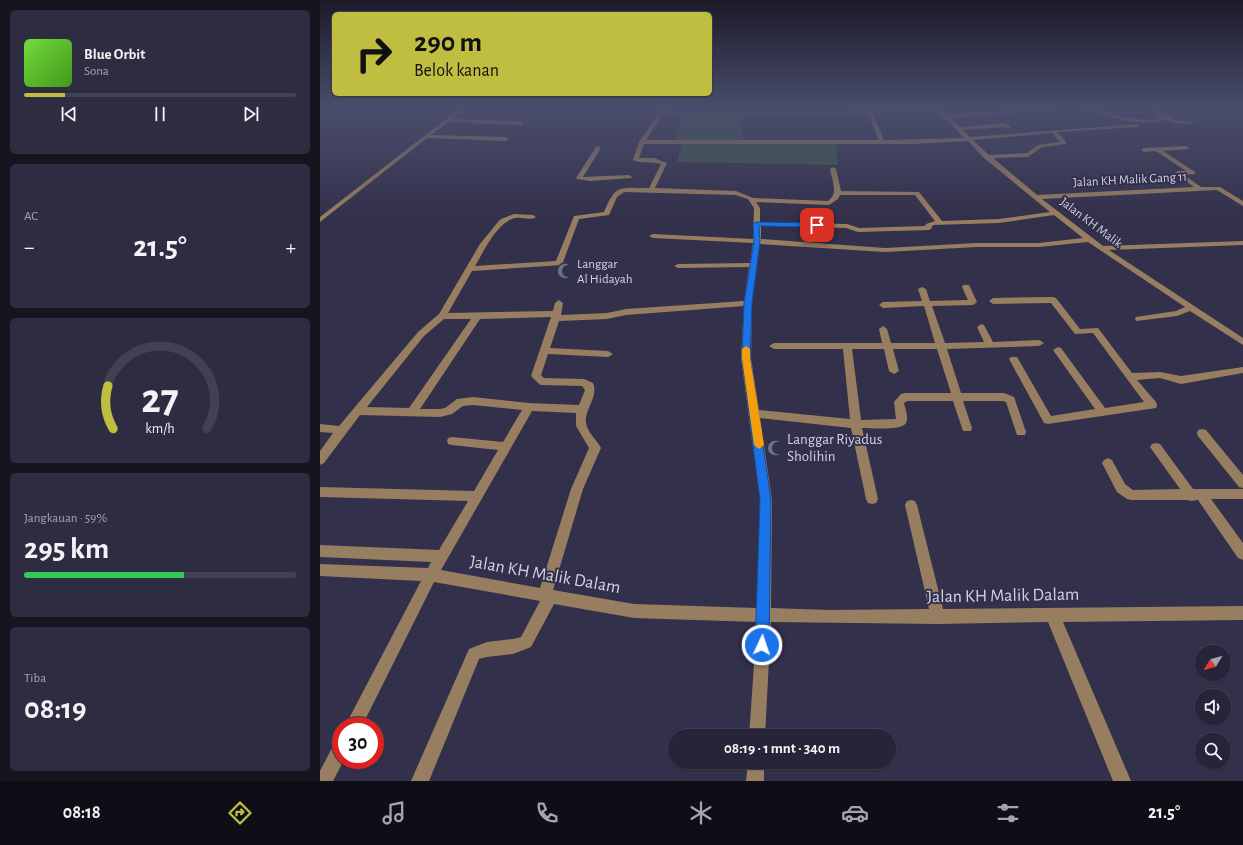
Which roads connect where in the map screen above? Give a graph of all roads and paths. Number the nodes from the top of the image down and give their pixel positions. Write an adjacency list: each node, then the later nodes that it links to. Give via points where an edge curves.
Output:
1 (417, 144): 21 (street)
2 (641, 144): 10 (street)
3 (973, 144): 9 (street, Jalan KH Malik)
4 (1059, 144): 9 (street, via 1040,146 1028,155)
5 (598, 148): 10 (street, via 579,178 590,179)
6 (1186, 148): 8 (street)
7 (1144, 150): 8 (street)
8 (1158, 150): 12 (street, via 1193,173 1178,174)
9 (986, 157): 16 (street, Jalan KH Malik)
10 (632, 169): 13 (street); 14 (street, via 654,160 664,163)
11 (833, 169): 15 (street)
12 (1200, 189): 16 (street, Jalan KH Malik Gang 11); 18 (street, Jalan KH Malik Gang 11, via 1222,189)
13 (622, 190): 14 (street); 32 (street, via 614,196 608,214 575,218 559,263)
14 (651, 190): 17 (street, via 736,193)
15 (838, 193): 17 (street, via 829,203); 22 (street, via 917,193)
16 (1038, 197): 19 (street, Jalan KH Malik)
17 (753, 200): 23 (street, via 757,208)
18 (1243, 204)
19 (1056, 214): 22 (street, via 999,221); 26 (street, Jalan KH Malik)
20 (533, 217): 32 (street, via 514,216 503,220 484,244)
21 (320, 220)
22 (939, 222): 25 (street, via 929,224 929,228)
23 (756, 224): 25 (street, via 847,226); 27 (street)
24 (653, 236): 27 (street)
25 (859, 239): 26 (street, via 885,250 977,245 1039,245); 27 (street)
26 (1089, 240): 29 (street, Jalan KH Malik)
27 (757, 241): 30 (street)
28 (1243, 243): 29 (street)
29 (1101, 248): 40 (street, Jalan KH Malik)
30 (752, 265): 31 (street); 37 (street)
31 (678, 266)
32 (471, 269): 41 (street)
33 (966, 287): 38 (street, via 973,302)
34 (922, 289): 38 (street)
35 (993, 301): 60 (street, via 1053,300 1078,332 1095,330)
36 (558, 303): 43 (street)
37 (748, 303): 43 (street, via 626,312 607,316); 67 (street, via 746,358)
38 (928, 304): 39 (street); 50 (street)
39 (883, 306)
40 (1191, 308): 44 (street); 47 (street, Jalan KH Malik)
41 (442, 316): 42 (street); 64 (street, via 421,334)
42 (477, 316): 43 (street); 65 (street)
43 (556, 316): 55 (street)
44 (1139, 319)
45 (981, 327): 51 (street)
46 (883, 329): 53 (street)
47 (1241, 338)
48 (1039, 343): 51 (street)
49 (774, 346): 52 (street)
50 (941, 346): 51 (street); 53 (street); 61 (street)
51 (990, 346)
52 (847, 348): 53 (street); 68 (street)
53 (888, 348): 59 (street)
54 (1058, 350): 66 (street)
55 (544, 351): 56 (street); 91 (street, via 536,374 537,379 545,382 584,383 589,386 580,420 583,430 595,448 578,488)
56 (608, 354)
57 (1014, 359): 66 (street, via 1048,420)
58 (1243, 370): 60 (street, via 1181,380 1160,375)
59 (894, 371)
60 (1130, 377): 66 (street, via 1152,404)
61 (958, 398): 68 (street, via 905,397 899,402 902,421 899,423); 70 (street); 72 (street, via 1007,398 1010,400)
62 (529, 407): 63 (street); 65 (street, via 465,401 445,412); 75 (street)
63 (579, 409)
64 (358, 411): 65 (street); 71 (street)
65 (412, 412)
66 (1102, 412)
67 (755, 414): 68 (street); 93 (street, via 766,500)
68 (856, 424): 84 (street)
69 (320, 428): 71 (street)
70 (967, 428)
71 (342, 430): 77 (street)
72 (1020, 432)
73 (1202, 433): 79 (street)
74 (452, 441): 75 (street)
75 (507, 447): 82 (street)
76 (1156, 447): 83 (street)
77 (320, 460)
78 (1108, 463): 83 (street, via 1121,488 1131,495)
79 (1243, 483)
80 (320, 492): 82 (street)
81 (1243, 494): 83 (street)
82 (478, 496): 88 (street)
83 (1197, 496): 87 (street)
84 (872, 498)
85 (911, 505): 95 (street)
86 (320, 551): 88 (street)
87 (1243, 554)
88 (443, 556): 90 (street)
89 (320, 570): 90 (street, Jalan KH Malik Dalam)
90 (431, 575): 91 (street, Jalan KH Malik Dalam); 96 (street)
91 (547, 596): 93 (street, Jalan KH Malik Dalam, via 634,611); 101 (street, via 526,642 513,646 486,648 474,654)
92 (1243, 613): 94 (street, Jalan KH Malik Dalam)
93 (764, 615): 95 (street, Jalan KH Malik Dalam); 97 (street)
94 (1053, 616): 95 (street, Jalan KH Malik Dalam); 103 (street)
95 (938, 617)
96 (357, 717)
97 (757, 729)
98 (332, 765): 100 (street)
99 (755, 769): 102 (street)
100 (324, 781)
101 (420, 781)
102 (754, 781)
103 (1122, 781)

